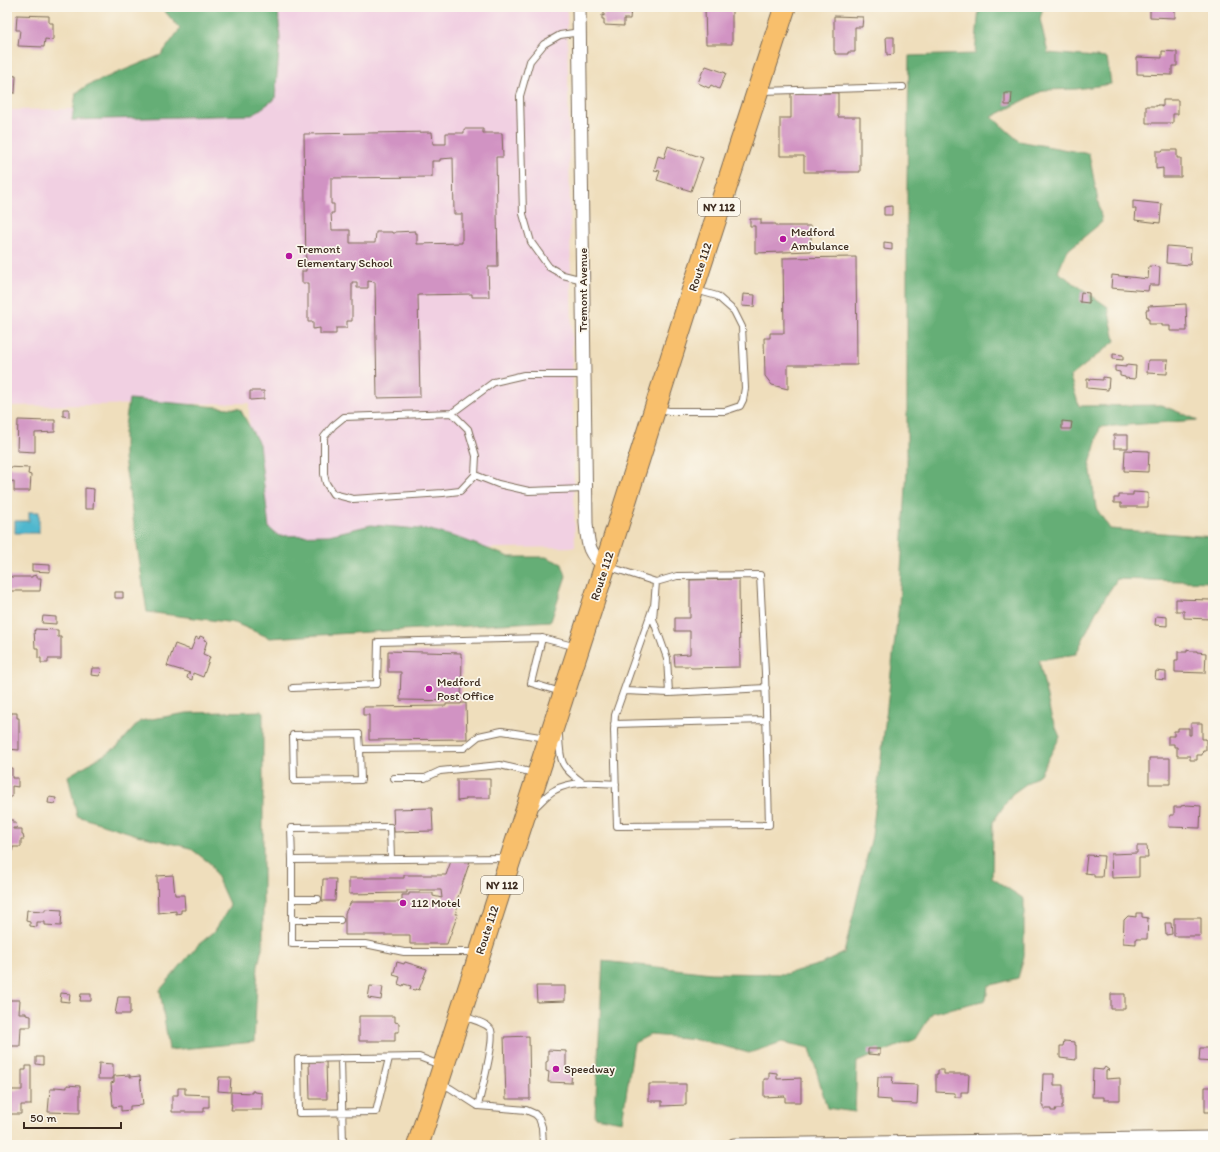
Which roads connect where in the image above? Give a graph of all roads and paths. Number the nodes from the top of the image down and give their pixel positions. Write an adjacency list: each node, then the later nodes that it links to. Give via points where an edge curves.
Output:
1 (579, 7): 3 (street, Tremont Avenue)
2 (785, 7): 5 (main road, Route 112 / NY 112)
3 (580, 32): 6 (street, Tremont Avenue); 6 (lane, via 560,35 544,44 530,61 520,96 523,214 531,242 549,267 563,275)
4 (903, 87): 5 (lane)
5 (757, 92): 7 (main road, Route 112 / NY 112)
6 (583, 280): 8 (street, Tremont Avenue)
7 (693, 289): 9 (main road, Route 112 / NY 112); 9 (lane, via 717,296 734,311 742,327 745,388 743,400 740,406 725,411 669,412)
8 (583, 375): 10 (lane, via 524,375 494,382); 12 (street, Tremont Avenue)
9 (656, 408): 13 (main road, Route 112 / NY 112)
10 (452, 413): 11 (lane, via 468,429 476,456); 11 (lane, via 344,417 324,437 326,483 333,494 353,498 376,497 460,491)
11 (475, 475): 12 (lane, via 498,484 529,491)
12 (585, 489): 13 (street, Tremont Avenue, via 589,548 593,556)
13 (605, 565): 14 (lane); 17 (main road, Route 112 / NY 112)
14 (656, 582): 15 (lane); 19 (lane, via 677,576 760,575)
15 (653, 607): 20 (lane); 22 (lane, via 653,619 668,658)
16 (542, 638): 17 (lane); 18 (lane, via 378,642 378,684); 21 (lane, via 531,683)
17 (579, 647): 21 (main road, Route 112 / NY 112)
18 (293, 688)
19 (766, 688): 22 (lane); 24 (lane)
20 (625, 691): 22 (lane); 25 (lane)
21 (564, 693): 23 (main road, Route 112 / NY 112)
22 (669, 694)
23 (558, 713): 26 (main road, Route 112 / NY 112); 30 (lane, via 560,757 568,772)
24 (766, 720): 25 (lane); 31 (lane, via 769,825 617,826)
25 (614, 724): 31 (lane)
26 (549, 739): 27 (lane, via 502,731 478,736 464,748); 28 (main road, Route 112 / NY 112)
27 (360, 749): 27 (lane, via 361,780 294,781 293,735 359,734)
28 (538, 773): 29 (lane, via 500,765 440,772 425,778); 32 (main road, Route 112 / NY 112)
29 (394, 778)
30 (583, 783): 31 (lane); 32 (lane, via 562,786 554,790)
31 (616, 784)
32 (523, 819): 33 (main road, Route 112 / NY 112)
33 (511, 858): 34 (lane); 40 (main road, Route 112 / NY 112)
34 (391, 859): 35 (lane); 35 (lane, via 390,827 291,828)
35 (292, 860): 36 (lane)
36 (292, 899): 37 (lane); 38 (lane)
37 (318, 899)
38 (292, 920): 39 (lane); 40 (lane, via 292,944 364,944 404,952)
39 (340, 920)
40 (480, 952): 41 (main road, Route 112 / NY 112)
41 (460, 1015): 44 (main road, Route 112 / NY 112); 45 (lane, via 487,1026 490,1030 491,1044)
42 (341, 1058): 43 (lane); 46 (lane); 46 (lane, via 298,1059 299,1113)
43 (389, 1058): 44 (lane, via 418,1057); 46 (lane, via 376,1112)
44 (440, 1075): 45 (lane, via 450,1088); 49 (main road, Route 112 / NY 112)
45 (478, 1106): 50 (lane, via 526,1110 535,1114 542,1127)
46 (342, 1112): 48 (lane)
47 (1213, 1138): 51 (street)
48 (342, 1145)
49 (418, 1145)
50 (543, 1145)
51 (734, 1145)

